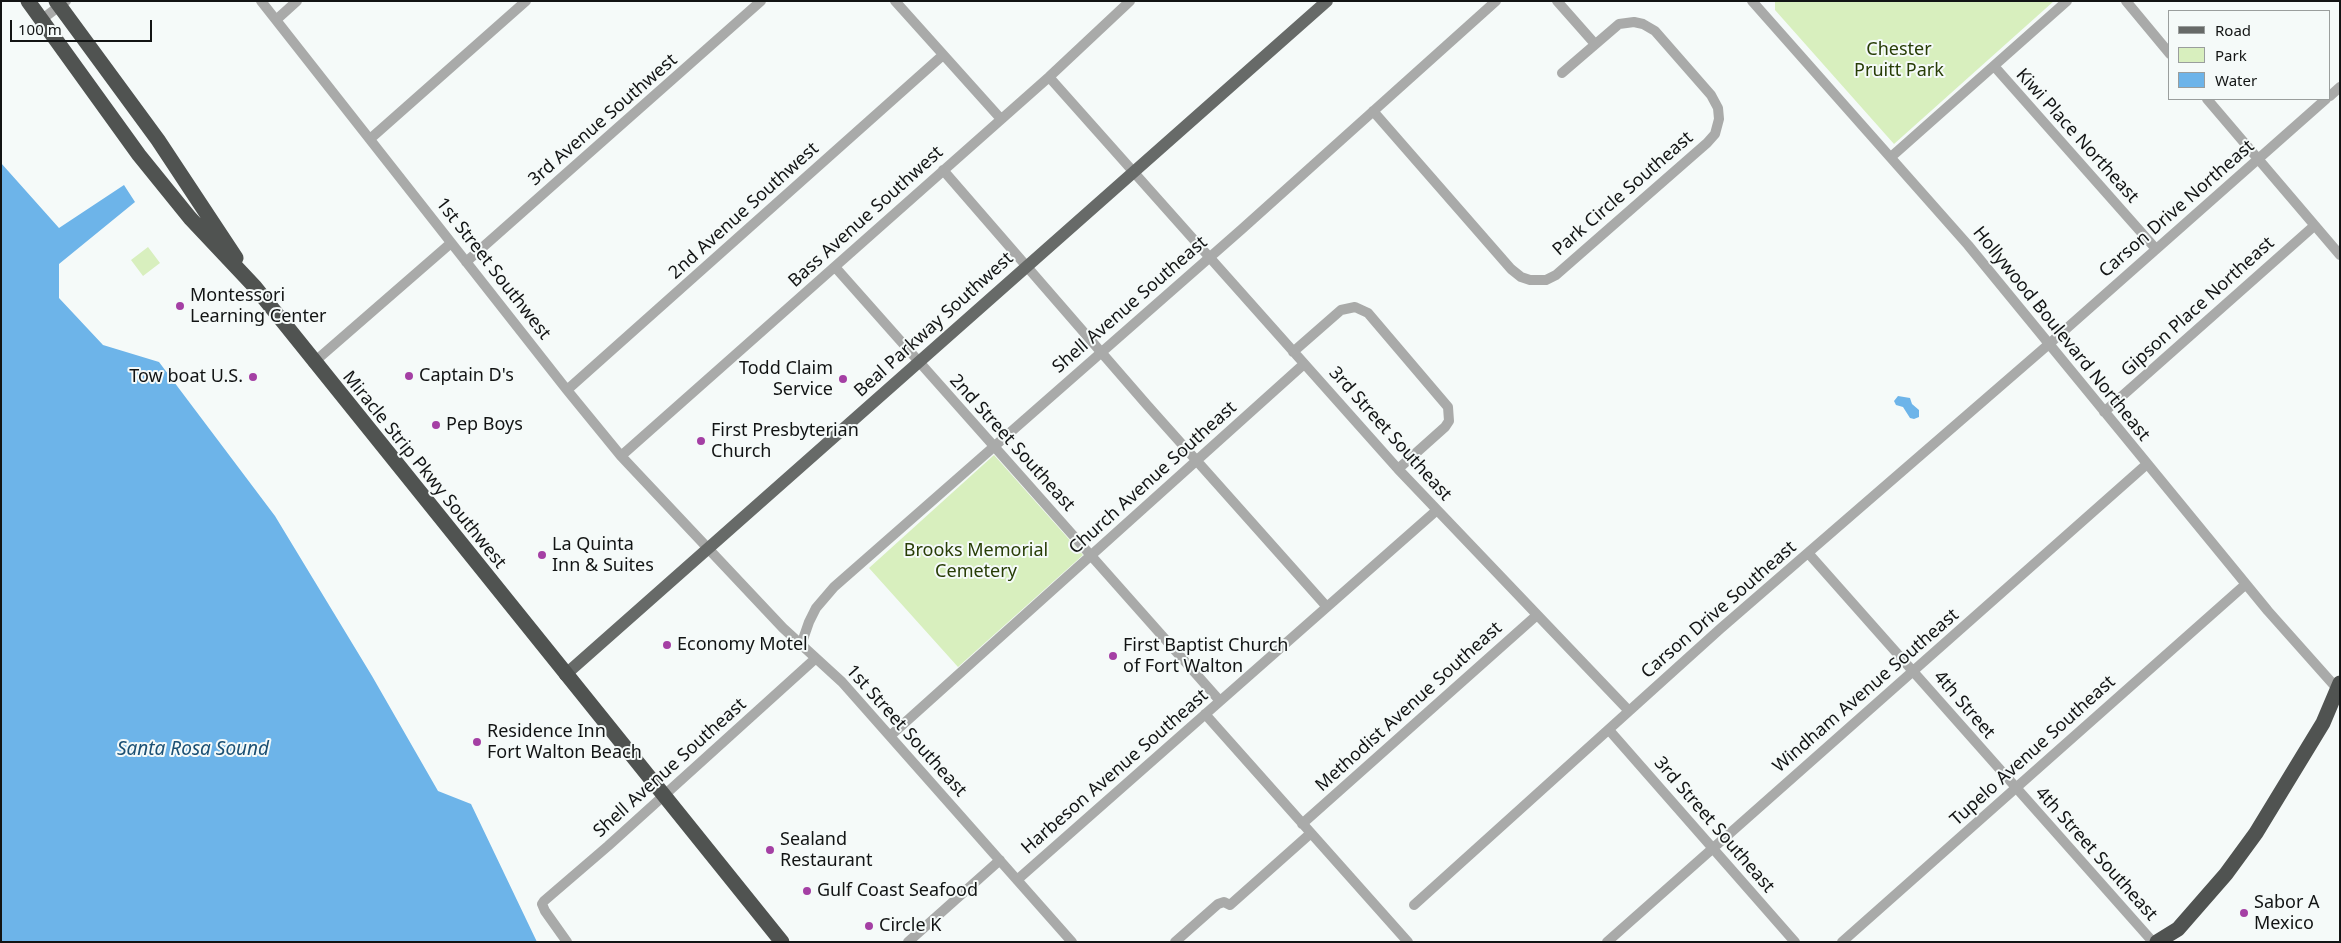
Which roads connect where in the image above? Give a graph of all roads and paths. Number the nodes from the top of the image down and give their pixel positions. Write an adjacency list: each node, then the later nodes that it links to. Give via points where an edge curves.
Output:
1 (28, 1): 15 (highway, Miracle Strip Pkwy Southwest)
2 (261, 1): 16 (street, 1st Street Southwest)
3 (297, 1): 16 (street)
4 (526, 1): 27 (street)
5 (761, 1): 37 (street, 3rd Avenue Southwest)
6 (896, 1): 19 (street)
7 (1130, 1): 22 (street, Bass Avenue Southwest)
8 (1327, 1): 31 (main road, Beal Parkway Southwest)
9 (1496, 1): 25 (street, Shell Avenue Southeast)
10 (1557, 1): 17 (street)
11 (1752, 1): 28 (street, Hollywood Boulevard Northeast)
12 (2068, 1): 20 (street)
13 (2126, 1): 18 (street)
14 (61, 3): 15 (street); 40 (highway, Miracle Strip Pkwy Southwest, via 205,208)
15 (41, 20): 40 (highway, Miracle Strip Pkwy Southwest, via 190,218)
16 (276, 20): 27 (street, 1st Street Southwest)
17 (1595, 44): 21 (street, Park Circle Southeast); 25 (street, Park Circle Southeast, via 1619,24 1634,22 1649,26 1711,95 1718,108 1719,119 1715,134 1707,143 1556,275 1546,280 1530,280 1511,269)
18 (2168, 52)
19 (944, 55): 26 (street); 47 (street, 2nd Avenue Southwest)
20 (1994, 66): 28 (street); 34 (street, Kiwi Place Northeast)
21 (1562, 73)
22 (1049, 77): 26 (street, Bass Avenue Southwest); 31 (street, 3rd Street Southeast)
23 (2208, 100): 29 (street)
24 (2325, 100): 29 (street, Carson Drive Northeast)
25 (1373, 111): 36 (street, Shell Avenue Southeast)
26 (1001, 119): 30 (street, Bass Avenue Southwest)
27 (370, 140): 33 (street, 1st Street Southwest)
28 (1891, 158): 41 (street, Hollywood Boulevard Northeast)
29 (2258, 159): 32 (street); 34 (street, Carson Drive Northeast)
30 (943, 170): 38 (street, Bass Avenue Southwest); 39 (street)
31 (1133, 173): 36 (street, 3rd Street Southeast); 39 (main road, Beal Parkway Southwest)
32 (2314, 226): 35 (street); 48 (street, Gipson Place Northeast)
33 (451, 243): 37 (street, 1st Street Southwest); 44 (street)
34 (2156, 249): 41 (street, Carson Drive Northeast)
35 (2340, 255)
36 (1209, 257): 42 (street, Shell Avenue Southeast); 43 (street, 3rd Street Southeast)
37 (466, 262): 47 (street, 1st Street Southwest)
38 (834, 267): 45 (street, 2nd Street Southeast); 50 (street, Bass Avenue Southwest)
39 (1027, 267): 42 (street); 45 (main road, Beal Parkway Southwest)
40 (254, 287): 44 (highway, Miracle Strip Pkwy Southwest)
41 (2049, 344): 48 (street, Hollywood Boulevard Northeast); 56 (street, Carson Drive Southeast)
42 (1100, 352): 49 (street, Shell Avenue Southeast); 51 (street)
43 (1293, 352): 46 (street, 3rd Street Southeast); 53 (street, via 1341,310 1355,307 1368,313 1448,407 1449,421 1445,427)
44 (313, 363): 64 (highway, Miracle Strip Pkwy Southwest)
45 (919, 363): 49 (street, 2nd Street Southeast); 55 (main road, Beal Parkway Southwest)
46 (1304, 364): 51 (street, Church Avenue Southeast); 53 (street, 3rd Street Southeast)
47 (567, 390): 50 (street, 1st Street Southwest)
48 (2104, 412): 52 (street, Hollywood Boulevard Northeast)
49 (993, 447): 57 (street, 2nd Street Southeast); 61 (street, Shell Avenue Southeast, via 834,587 816,608)
50 (621, 456): 55 (street, 1st Street Southwest)
51 (1197, 460): 57 (street, Church Avenue Southeast); 59 (street)
52 (2148, 464): 58 (street, Hollywood Boulevard Northeast); 63 (street, Windham Avenue Southeast)
53 (1398, 469): 54 (street, 3rd Street Southeast)
54 (1437, 510): 59 (street, Harbeson Avenue Southeast); 60 (street, 3rd Street Southeast)
55 (708, 549): 61 (street, 1st Street Southeast); 64 (main road, Beal Parkway Southwest)
56 (1809, 554): 63 (street, 4th Street); 67 (street, Carson Drive Southeast)
57 (1091, 556): 66 (street, 2nd Street Southeast); 70 (street, Church Avenue Southeast)
58 (2246, 584): 65 (street, Hollywood Boulevard Northeast); 71 (street, Tupelo Avenue Southeast)
59 (1327, 606): 66 (street, Harbeson Avenue Southeast)
60 (1538, 615): 67 (street, 3rd Street Southeast); 73 (street, Methodist Avenue Southeast)
61 (801, 645): 62 (street, 1st Street Southeast)
62 (816, 658): 70 (street, 1st Street Southeast); 72 (street, Shell Avenue Southeast)
63 (1912, 672): 71 (street, 4th Street); 75 (street, Windham Avenue Southeast)
64 (565, 676): 72 (highway, Miracle Strip Pkwy Southwest)
65 (2339, 688): 79 (highway, via 2323,724 2276,802 2226,874)
66 (1220, 701): 68 (street, Harbeson Avenue Southeast)
67 (1629, 711): 69 (street, Carson Drive Southeast)
68 (1205, 714): 73 (street); 77 (street, Harbeson Avenue Southeast)
69 (1609, 730): 75 (street, 3rd Street Southeast); 78 (street, Carson Drive Southeast)
70 (890, 736): 76 (street, 1st Street Southeast)
71 (2015, 788): 88 (street, Tupelo Avenue Southeast); 89 (street, 4th Street Southeast)
72 (662, 796): 80 (street, Shell Avenue Southeast, via 542,904); 81 (highway, Miracle Strip Pkwy Southwest)
73 (1302, 824): 74 (street)
74 (1311, 833): 84 (street, via 1230,905 1218,904); 85 (street)
75 (1713, 848): 86 (street, Windham Avenue Southeast); 87 (street, 3rd Street Southeast)
76 (1000, 860): 77 (street, 1st Street Southeast); 82 (street, Harbeson Avenue Southeast)
77 (1017, 880): 83 (street, 1st Street Southeast)
78 (1414, 905)
79 (2176, 936): 90 (highway)
80 (567, 942)
81 (782, 942)
82 (908, 942)
83 (1072, 942)
84 (1175, 942)
85 (1408, 942)
86 (1607, 942)
87 (1795, 942)
88 (1842, 942)
89 (2153, 942)
90 (2157, 942)

